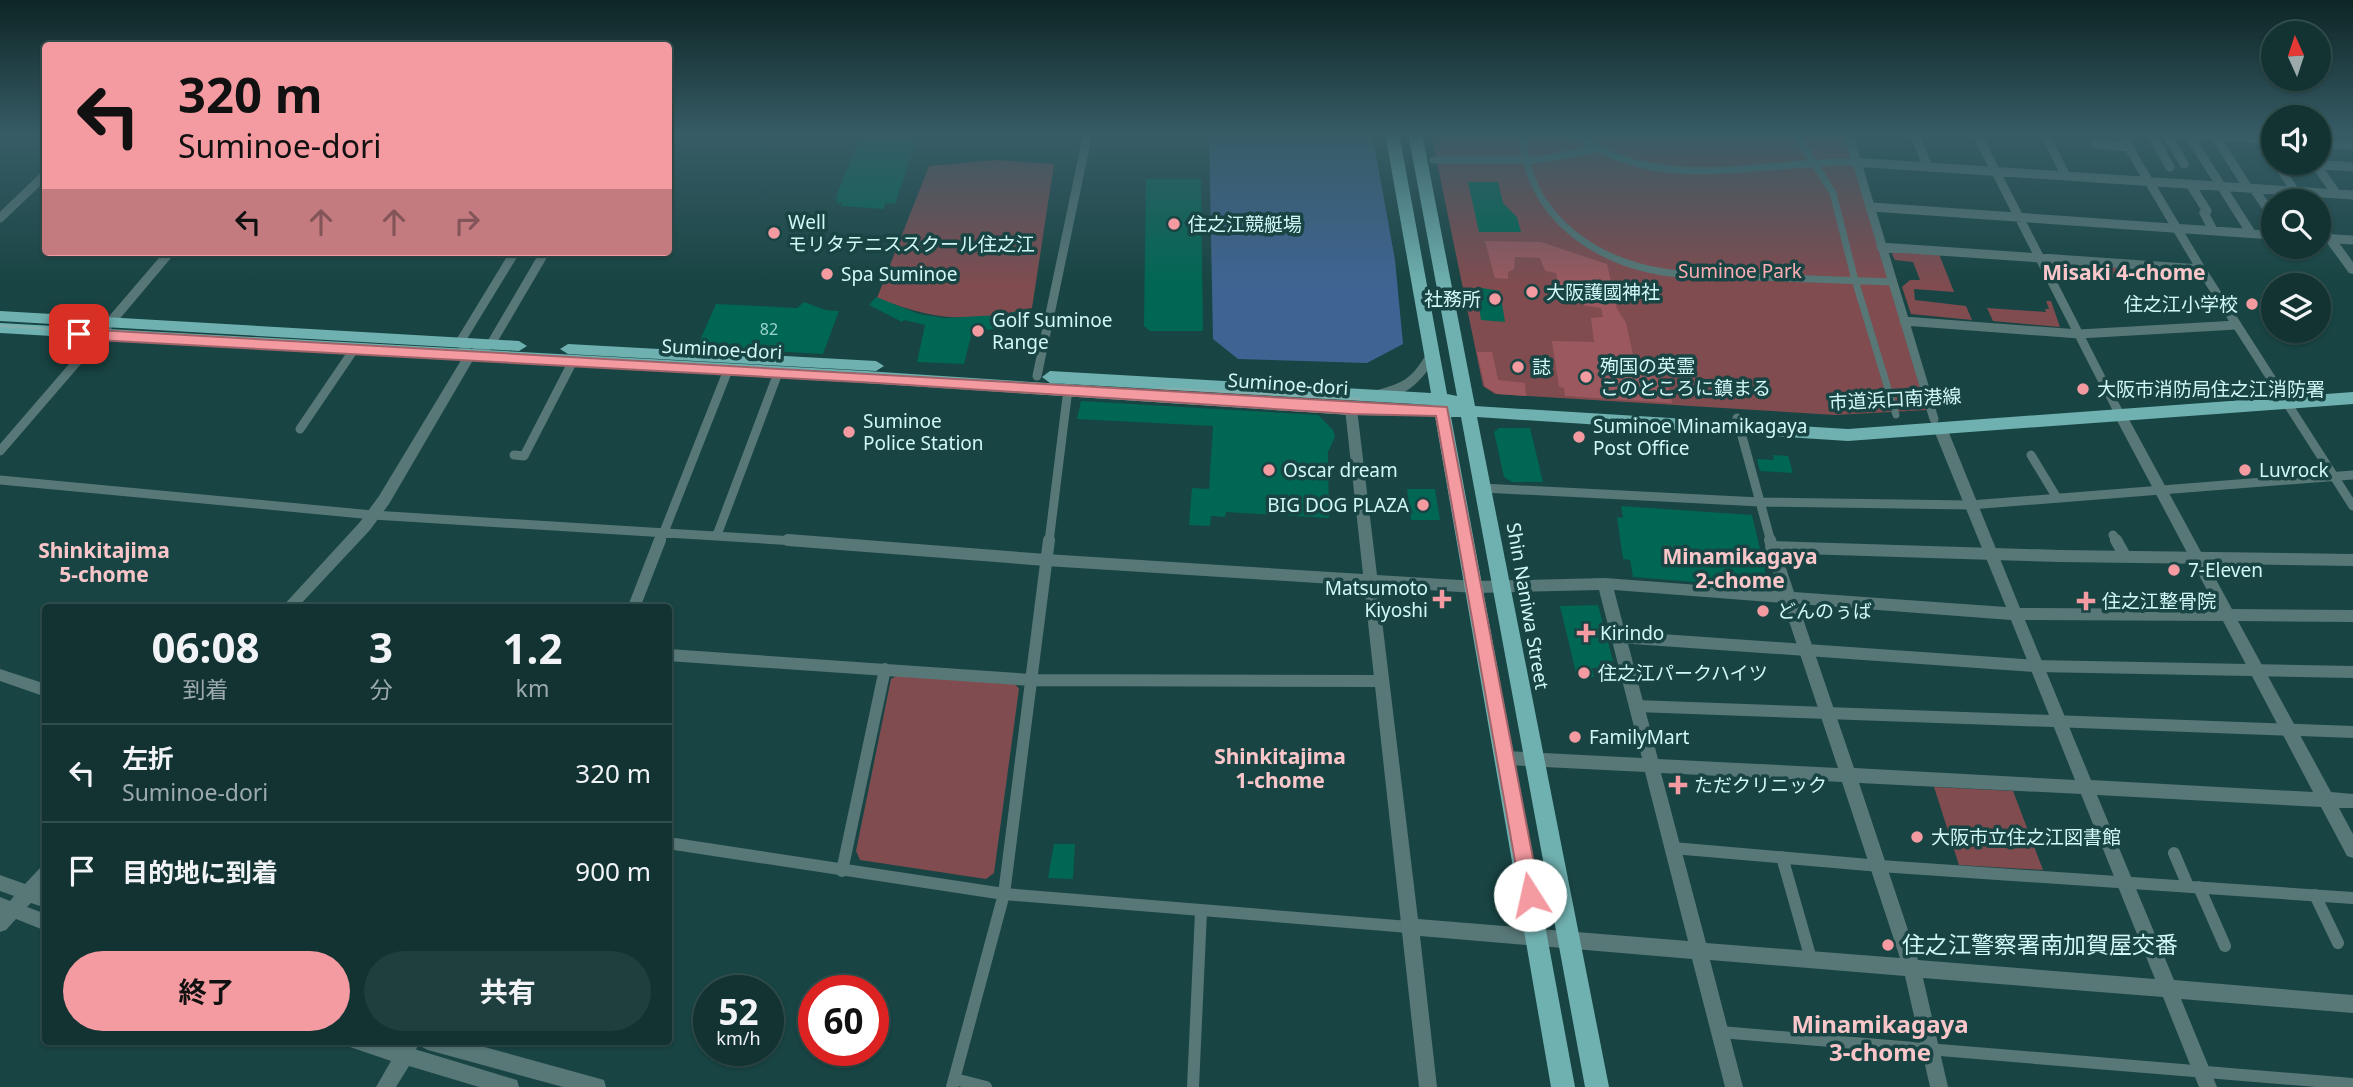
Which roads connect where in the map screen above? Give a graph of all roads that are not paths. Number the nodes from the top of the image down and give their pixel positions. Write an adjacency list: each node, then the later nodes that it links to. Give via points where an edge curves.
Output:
1 (36, 184): 24 (street)
2 (1077, 184): 54 (street)
3 (1401, 184): 50 (main road)
4 (1425, 184): 61 (main road, Shin Naniwa Street)
5 (1533, 184): 39 (street, via 1540,199 1575,234 1648,271)
6 (1828, 184): 39 (street)
7 (1863, 184): 22 (street)
8 (2002, 184): 23 (street)
9 (2149, 184): 25 (street)
10 (2184, 184): 11 (street)
11 (2190, 184): 15 (street); 26 (street)
12 (2220, 184): 15 (street)
13 (2248, 184): 16 (street)
14 (2329, 184): 19 (street)
15 (2222, 187): 16 (street); 27 (street)
16 (2251, 188): 17 (street); 21 (street)
17 (2261, 190)
18 (2331, 194): 19 (street)
19 (2336, 194): 20 (street)
20 (2352, 196)
21 (2261, 201)
22 (1872, 207): 23 (street); 32 (street)
23 (2019, 217): 25 (street); 36 (street)
24 (0, 218)
25 (2176, 228): 26 (street); 37 (street)
26 (2213, 230): 27 (street)
27 (2251, 233): 28 (street)
28 (2261, 234)
29 (2331, 238): 30 (street)
30 (2353, 240)
31 (2331, 246): 38 (street)
32 (1881, 247): 36 (street); 40 (street)
33 (167, 256): 45 (street)
34 (513, 256): 49 (street)
35 (543, 256): 47 (street)
36 (2041, 258): 37 (street); 46 (street)
37 (2201, 270): 43 (street)
38 (2353, 270)
39 (1854, 280): 40 (street); 64 (street)
40 (1893, 282): 42 (street)
41 (0, 316): 45 (main road, Suminoe-dori)
42 (1905, 321): 46 (street); 66 (street)
43 (2237, 325): 46 (street); 58 (street)
44 (0, 328): 45 (main road, Suminoe-dori)
45 (104, 329): 48 (main road, Suminoe-dori); 49 (main road, Suminoe-dori); 68 (street)
46 (2079, 334): 63 (street)
47 (491, 344): 49 (main road, Suminoe-dori); 54 (main road, Suminoe-dori)
48 (355, 348): 49 (main road, Suminoe-dori); 67 (street)
49 (465, 348): 51 (main road, Suminoe-dori); 80 (street)
50 (1431, 356): 57 (street, via 1417,380 1398,391); 60 (main road)
51 (573, 361): 52 (main road, Suminoe-dori); 69 (street, via 524,456)
52 (728, 370): 53 (main road, Suminoe-dori); 81 (street)
53 (778, 373): 56 (main road, Suminoe-dori); 82 (street)
54 (1037, 376): 57 (main road, Suminoe-dori)
55 (2353, 387): 58 (main road, 市道浜口南港線)
56 (1068, 390): 62 (main road, Suminoe-dori); 89 (street)
57 (1373, 395): 60 (main road, Suminoe-dori)
58 (2283, 397): 59 (main road, 市道浜口南港線); 63 (main road, 市道浜口南港線); 72 (street)
59 (2353, 398)
60 (1440, 405): 61 (main road, 市道浜口南港線); 62 (main road, Suminoe-dori); 92 (main road)
61 (1467, 406): 65 (main road, 市道浜口南港線); 74 (main road, Shin Naniwa Street)
62 (1351, 409): 90 (street)
63 (2118, 410): 66 (main road, 市道浜口南港線); 75 (street)
64 (1896, 415)
65 (1739, 423): 66 (main road, 市道浜口南港線, via 1848,435); 77 (street)
66 (1937, 424): 78 (street)
67 (300, 429)
68 (0, 451)
69 (514, 455)
70 (2031, 455): 76 (street)
71 (2353, 475): 72 (street)
72 (2334, 477): 75 (street); 79 (street)
73 (0, 480): 80 (street)
74 (1482, 488): 77 (street); 93 (main road, Shin Naniwa Street)
75 (2161, 490): 76 (street); 87 (street)
76 (2057, 498): 78 (street)
77 (1760, 502): 78 (street); 84 (street)
78 (1970, 505): 85 (street)
79 (2353, 506)
80 (373, 514): 81 (street); 95 (street)
81 (666, 531): 82 (street); 96 (street)
82 (717, 535): 89 (street)
83 (2113, 535): 86 (street)
84 (1772, 547): 85 (street); 94 (street)
85 (1990, 553): 86 (street); 97 (street)
86 (2125, 556): 87 (street)
87 (2196, 556): 88 (street); 98 (street)
88 (2353, 560)
89 (1046, 561): 90 (street); 108 (street)
90 (1369, 578): 92 (street); 109 (street)
91 (1605, 584): 93 (street); 94 (street); 100 (street)
92 (1476, 587): 93 (street); 116 (main road)
93 (1503, 587): 117 (main road, Shin Naniwa Street)
94 (1786, 596): 97 (street); 101 (street)
95 (292, 604)
96 (635, 604)
97 (2014, 614): 98 (street); 103 (street)
98 (2228, 615): 99 (street); 105 (street)
99 (2353, 616)
100 (1618, 637): 101 (street); 111 (street)
101 (1805, 650): 103 (street); 112 (street)
102 (672, 655): 104 (street)
103 (2036, 666): 105 (street); 113 (street)
104 (885, 669): 108 (street); 129 (street)
105 (2256, 670): 106 (street); 114 (street)
106 (2353, 672)
107 (0, 676): 110 (street)
108 (1031, 680): 109 (street); 135 (street)
109 (1380, 681): 143 (street)
110 (42, 690)
111 (1636, 706): 112 (street); 118 (street)
112 (1826, 712): 113 (street); 119 (street)
113 (2059, 722): 114 (street); 120 (street)
114 (2287, 729): 115 (street); 121 (street)
115 (2353, 732)
116 (1506, 758): 117 (street); 144 (main road)
117 (1533, 758): 118 (street); 145 (main road, Shin Naniwa Street)
118 (1651, 764): 119 (street); 124 (street)
119 (1849, 774): 120 (street); 128 (street)
120 (2086, 787): 121 (street); 131 (street)
121 (2325, 800): 122 (street); 125 (street)
122 (2353, 801)
123 (672, 845): 129 (street)
124 (1672, 848): 127 (street); 148 (street)
125 (2353, 850)
126 (2174, 853): 133 (street)
127 (1782, 858): 128 (street); 149 (street)
128 (1880, 866): 131 (street); 150 (street)
129 (842, 871): 135 (street)
130 (42, 878): 134 (street)
131 (2125, 882): 133 (street); 151 (street)
132 (0, 883): 134 (street)
133 (2194, 887): 136 (street); 147 (street)
134 (28, 894): 138 (street); 139 (street)
135 (1004, 894): 140 (street); 159 (street)
136 (2315, 895): 137 (street); 146 (street)
137 (2353, 898)
138 (42, 899)
139 (6, 908): 141 (street); 142 (street)
140 (1201, 912): 143 (street); 165 (street)
141 (42, 922)
142 (0, 924)
143 (1409, 927): 144 (street); 166 (street)
144 (1537, 937): 145 (street); 167 (main road)
145 (1569, 940): 148 (street); 168 (main road, Shin Naniwa Street)
146 (2338, 943)
147 (2225, 946)
148 (1698, 950): 149 (street); 153 (street)
149 (1811, 959): 150 (street)
150 (1912, 967): 151 (street); 156 (street)
151 (2169, 988): 152 (street); 158 (street)
152 (2353, 1004)
153 (1720, 1032): 156 (street); 169 (street)
154 (382, 1045): 157 (street)
155 (443, 1045): 163 (street)
156 (1930, 1048): 158 (street); 170 (street)
157 (409, 1049): 161 (street); 162 (street)
158 (2201, 1071): 160 (street); 171 (street)
159 (953, 1083): 164 (street)
160 (2353, 1084)
161 (385, 1087)
162 (510, 1087)
163 (597, 1087)
164 (986, 1087)
165 (1193, 1087)
166 (1428, 1087)
167 (1563, 1087)
168 (1597, 1087)
169 (1734, 1087)
170 (1939, 1087)
171 (2208, 1087)

